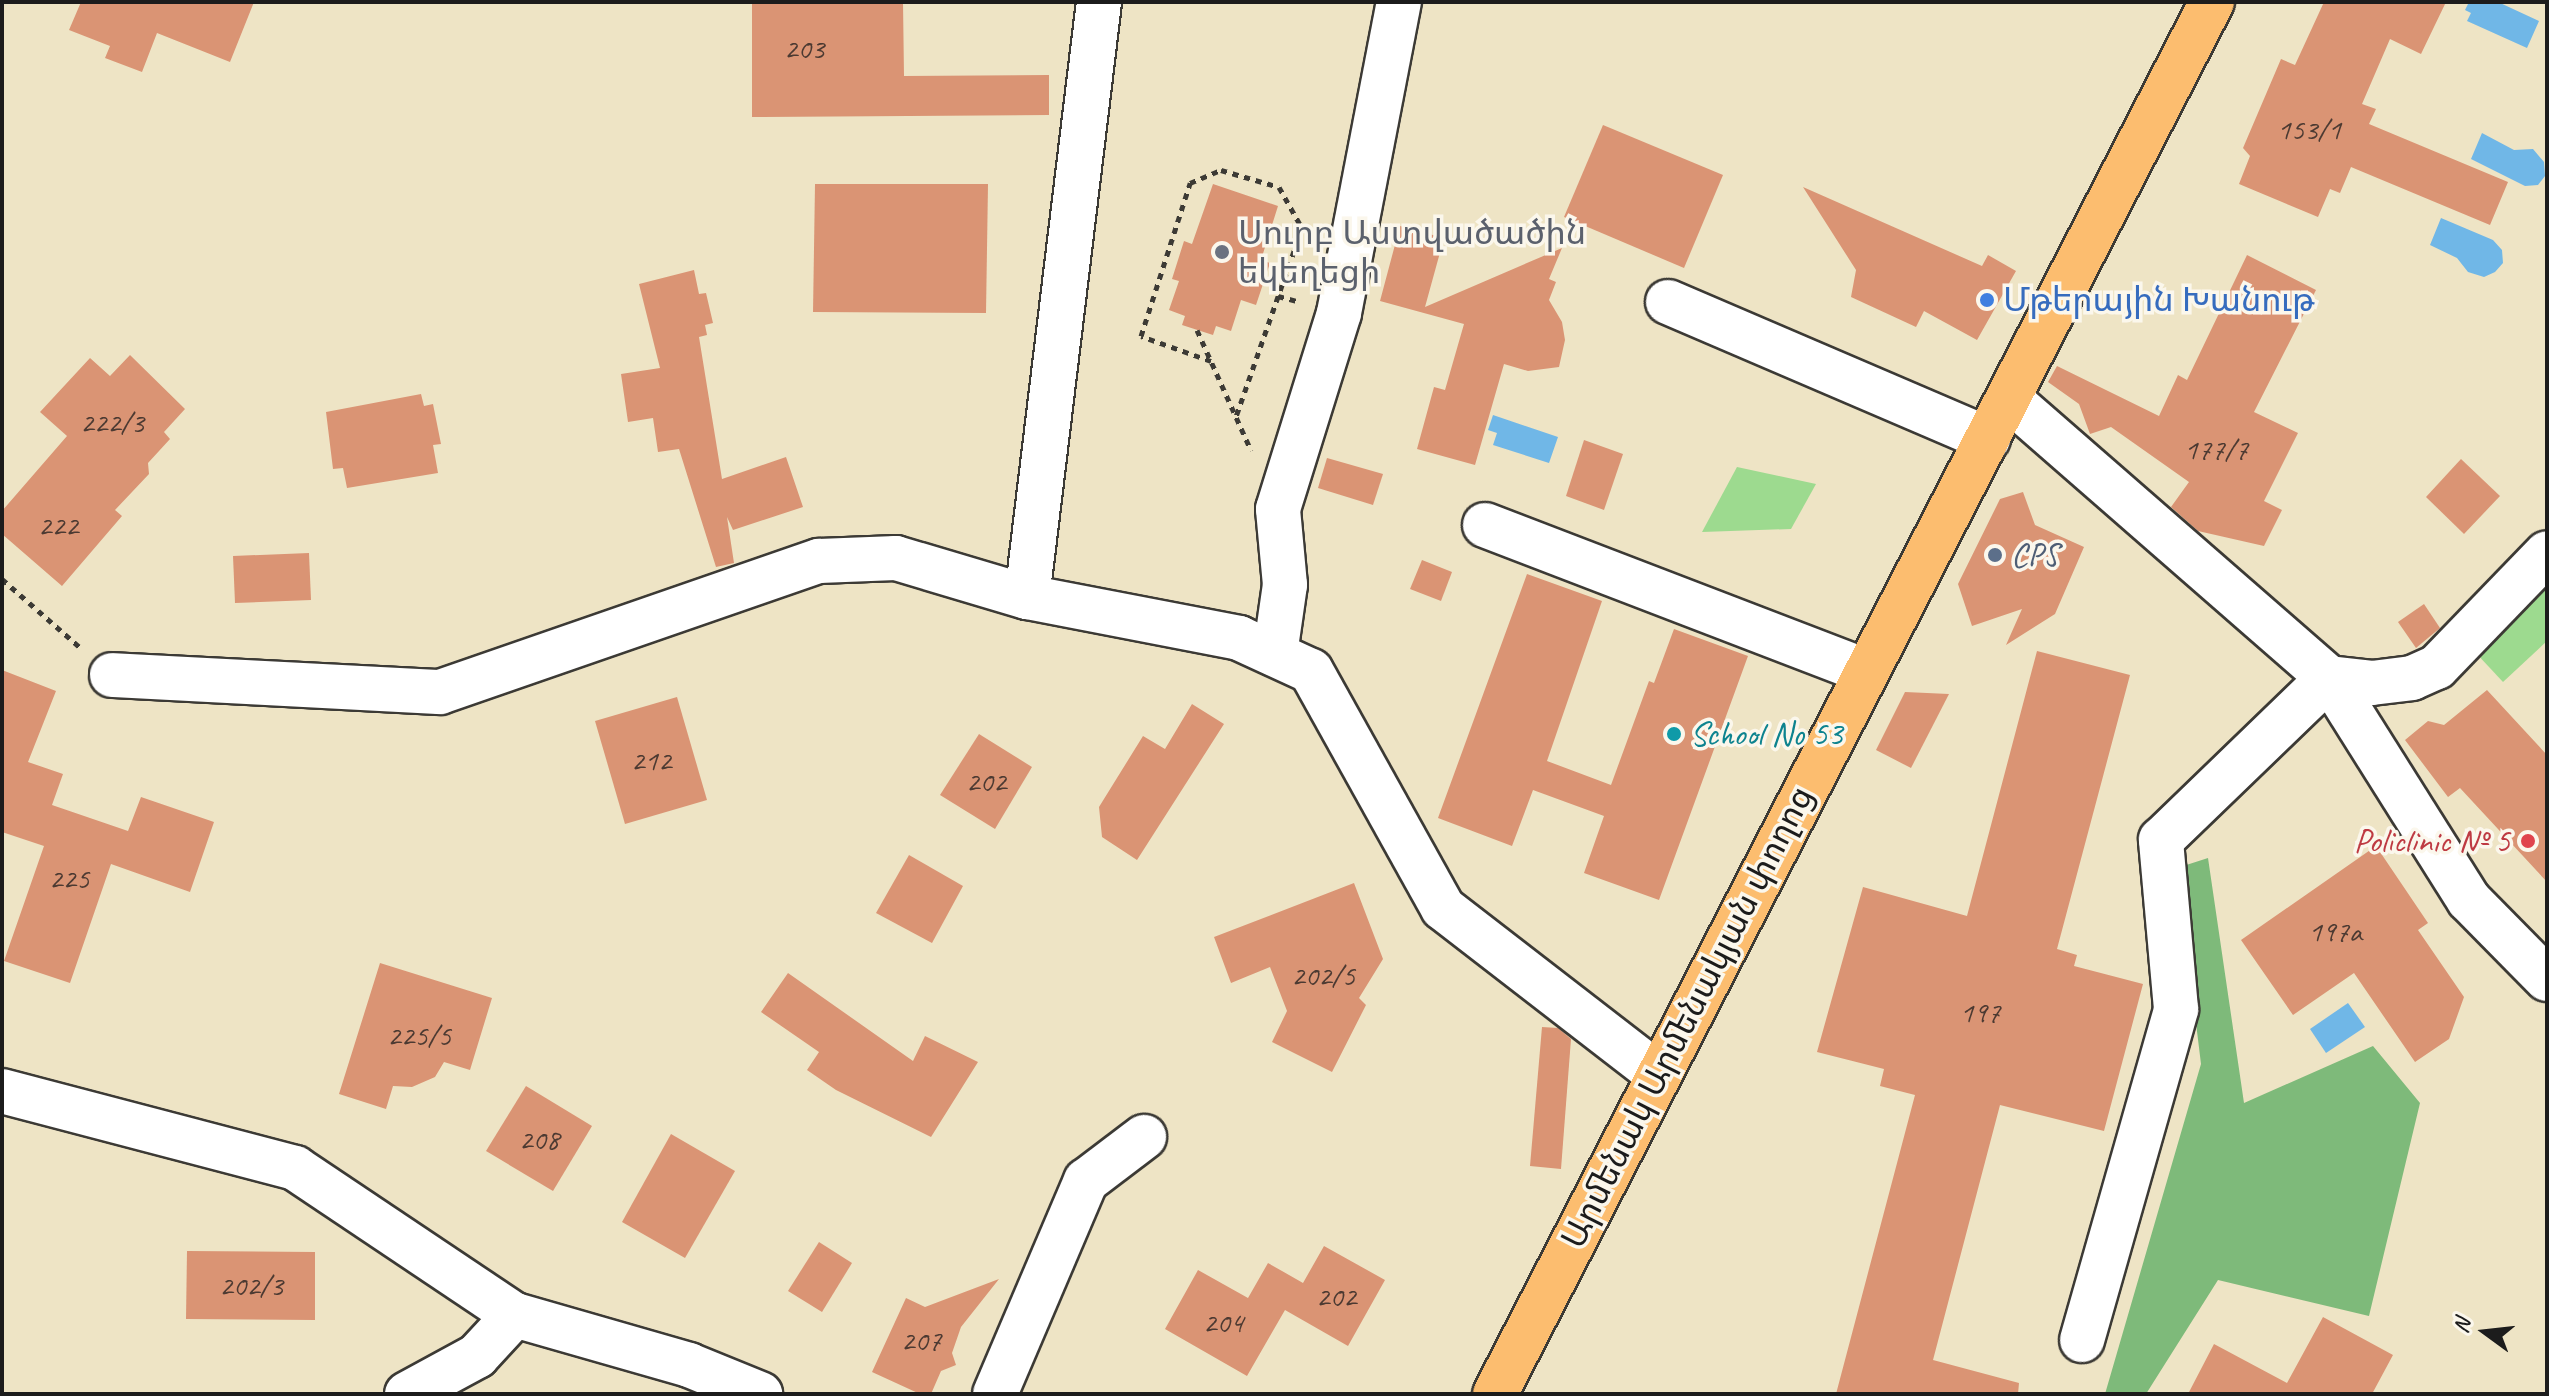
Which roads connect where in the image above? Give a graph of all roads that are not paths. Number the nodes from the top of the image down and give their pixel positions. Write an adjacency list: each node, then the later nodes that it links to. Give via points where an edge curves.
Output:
1 (1099, 2): 9 (street)
2 (1399, 2): 10 (street, via 1339,313 1278,509 1285,585)
3 (2212, 2): 5 (main road, Արմենակ Արմենակյան փողոց)
4 (1668, 302): 6 (street)
5 (2009, 399): 6 (main road, Արմենակ Արմենակյան փողոց); 13 (street)
6 (1988, 439): 11 (main road, Արմենակ Արմենակյան փողոց)
7 (1485, 525): 11 (street)
8 (2547, 553): 13 (street, via 2437,667 2412,678 2372,683)
9 (1027, 597): 10 (street, via 1239,638); 12 (street, via 896,558 819,561 440,692)
10 (1275, 654): 15 (street, via 1311,671 1443,908)
11 (1866, 671): 15 (main road, Արմենակ Արմենակյան փողոց)
12 (112, 675)
13 (2329, 678): 14 (street, via 2469,900); 19 (street, via 2161,840 2176,1009)
14 (2547, 979)
15 (1658, 1074): 23 (main road, Արմենակ Արմենակյան փողոց)
16 (2, 1091): 18 (street, via 295,1168)
17 (1144, 1137): 22 (street, via 1086,1181)
18 (515, 1315): 20 (street, via 477,1356); 21 (street, via 689,1365)
19 (2082, 1340)
20 (407, 1394)
21 (760, 1394)
22 (995, 1394)
23 (1495, 1394)

